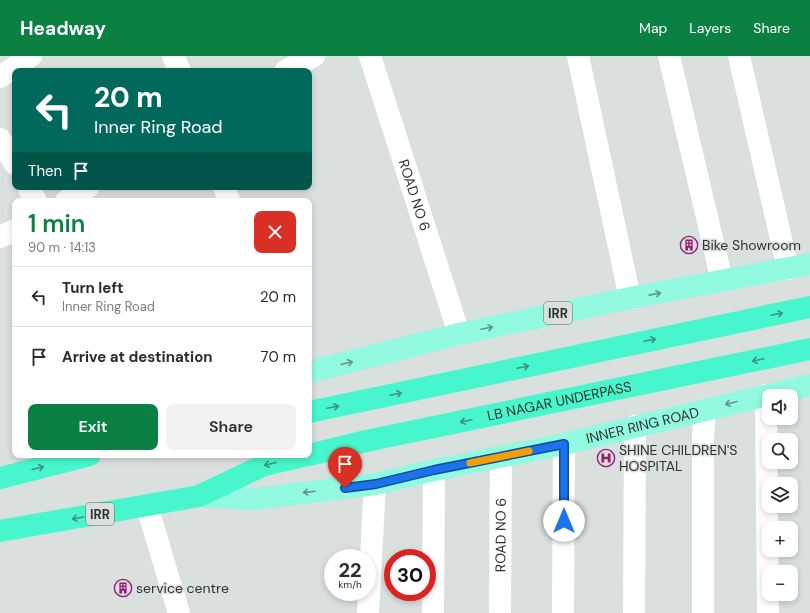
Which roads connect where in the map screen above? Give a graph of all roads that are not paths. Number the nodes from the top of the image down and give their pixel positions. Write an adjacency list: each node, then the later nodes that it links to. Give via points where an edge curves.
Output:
1 (31, 56): 8 (street)
2 (173, 56): 9 (street)
3 (314, 56): 10 (street)
4 (370, 56): 24 (street, ROAD NO 6)
5 (578, 56): 22 (street)
6 (669, 56): 21 (street)
7 (739, 56): 20 (street)
8 (13, 68)
9 (179, 68)
10 (291, 68)
11 (12, 69): 12 (street)
12 (0, 77)
13 (0, 139): 14 (street)
14 (12, 159)
15 (83, 190): 16 (street)
16 (71, 198)
17 (12, 231): 18 (street)
18 (0, 237)
19 (810, 264): 20 (main road, IRR)
20 (788, 269): 21 (main road, IRR)
21 (722, 281): 22 (main road, IRR, one-way to 21)
22 (630, 298): 24 (main road, IRR, one-way to 22)
23 (810, 307): 31 (highway, one-way to 23)
24 (459, 334): 26 (main road, IRR, one-way to 24)
25 (810, 349): 35 (highway, LB NAGAR UNDERPASS / IRR, one-way to 35)
26 (312, 371)
27 (810, 385): 28 (main road, INNER RING ROAD / IRR)
28 (792, 389)
29 (762, 396): 30 (main road, INNER RING ROAD / IRR, one-way to 30)
30 (705, 410): 33 (main road, INNER RING ROAD / IRR); 51 (street)
31 (312, 411)
32 (766, 425): 52 (street)
33 (635, 426): 34 (main road, INNER RING ROAD / IRR); 50 (street)
34 (564, 444): 36 (main road, INNER RING ROAD / IRR); 49 (street)
35 (312, 454)
36 (501, 457): 39 (main road, INNER RING ROAD / IRR); 48 (street, ROAD NO 6)
37 (78, 458): 40 (highway, one-way to 37)
38 (295, 458): 42 (highway, LB NAGAR UNDERPASS / IRR, one-way to 42, via 264,465)
39 (434, 470): 41 (main road, INNER RING ROAD / IRR); 47 (street)
40 (0, 478)
41 (376, 484): 42 (main road, INNER RING ROAD / IRR, one-way to 42, via 254,499); 46 (street)
42 (199, 496): 43 (highway, INNER RING ROAD / IRR)
43 (147, 506): 44 (highway, INNER RING ROAD / IRR, one-way to 44); 45 (street)
44 (0, 531)
45 (179, 613)
46 (368, 613)
47 (434, 613)
48 (500, 613)
49 (563, 613)
50 (634, 613)
51 (703, 613)
52 (768, 613)

